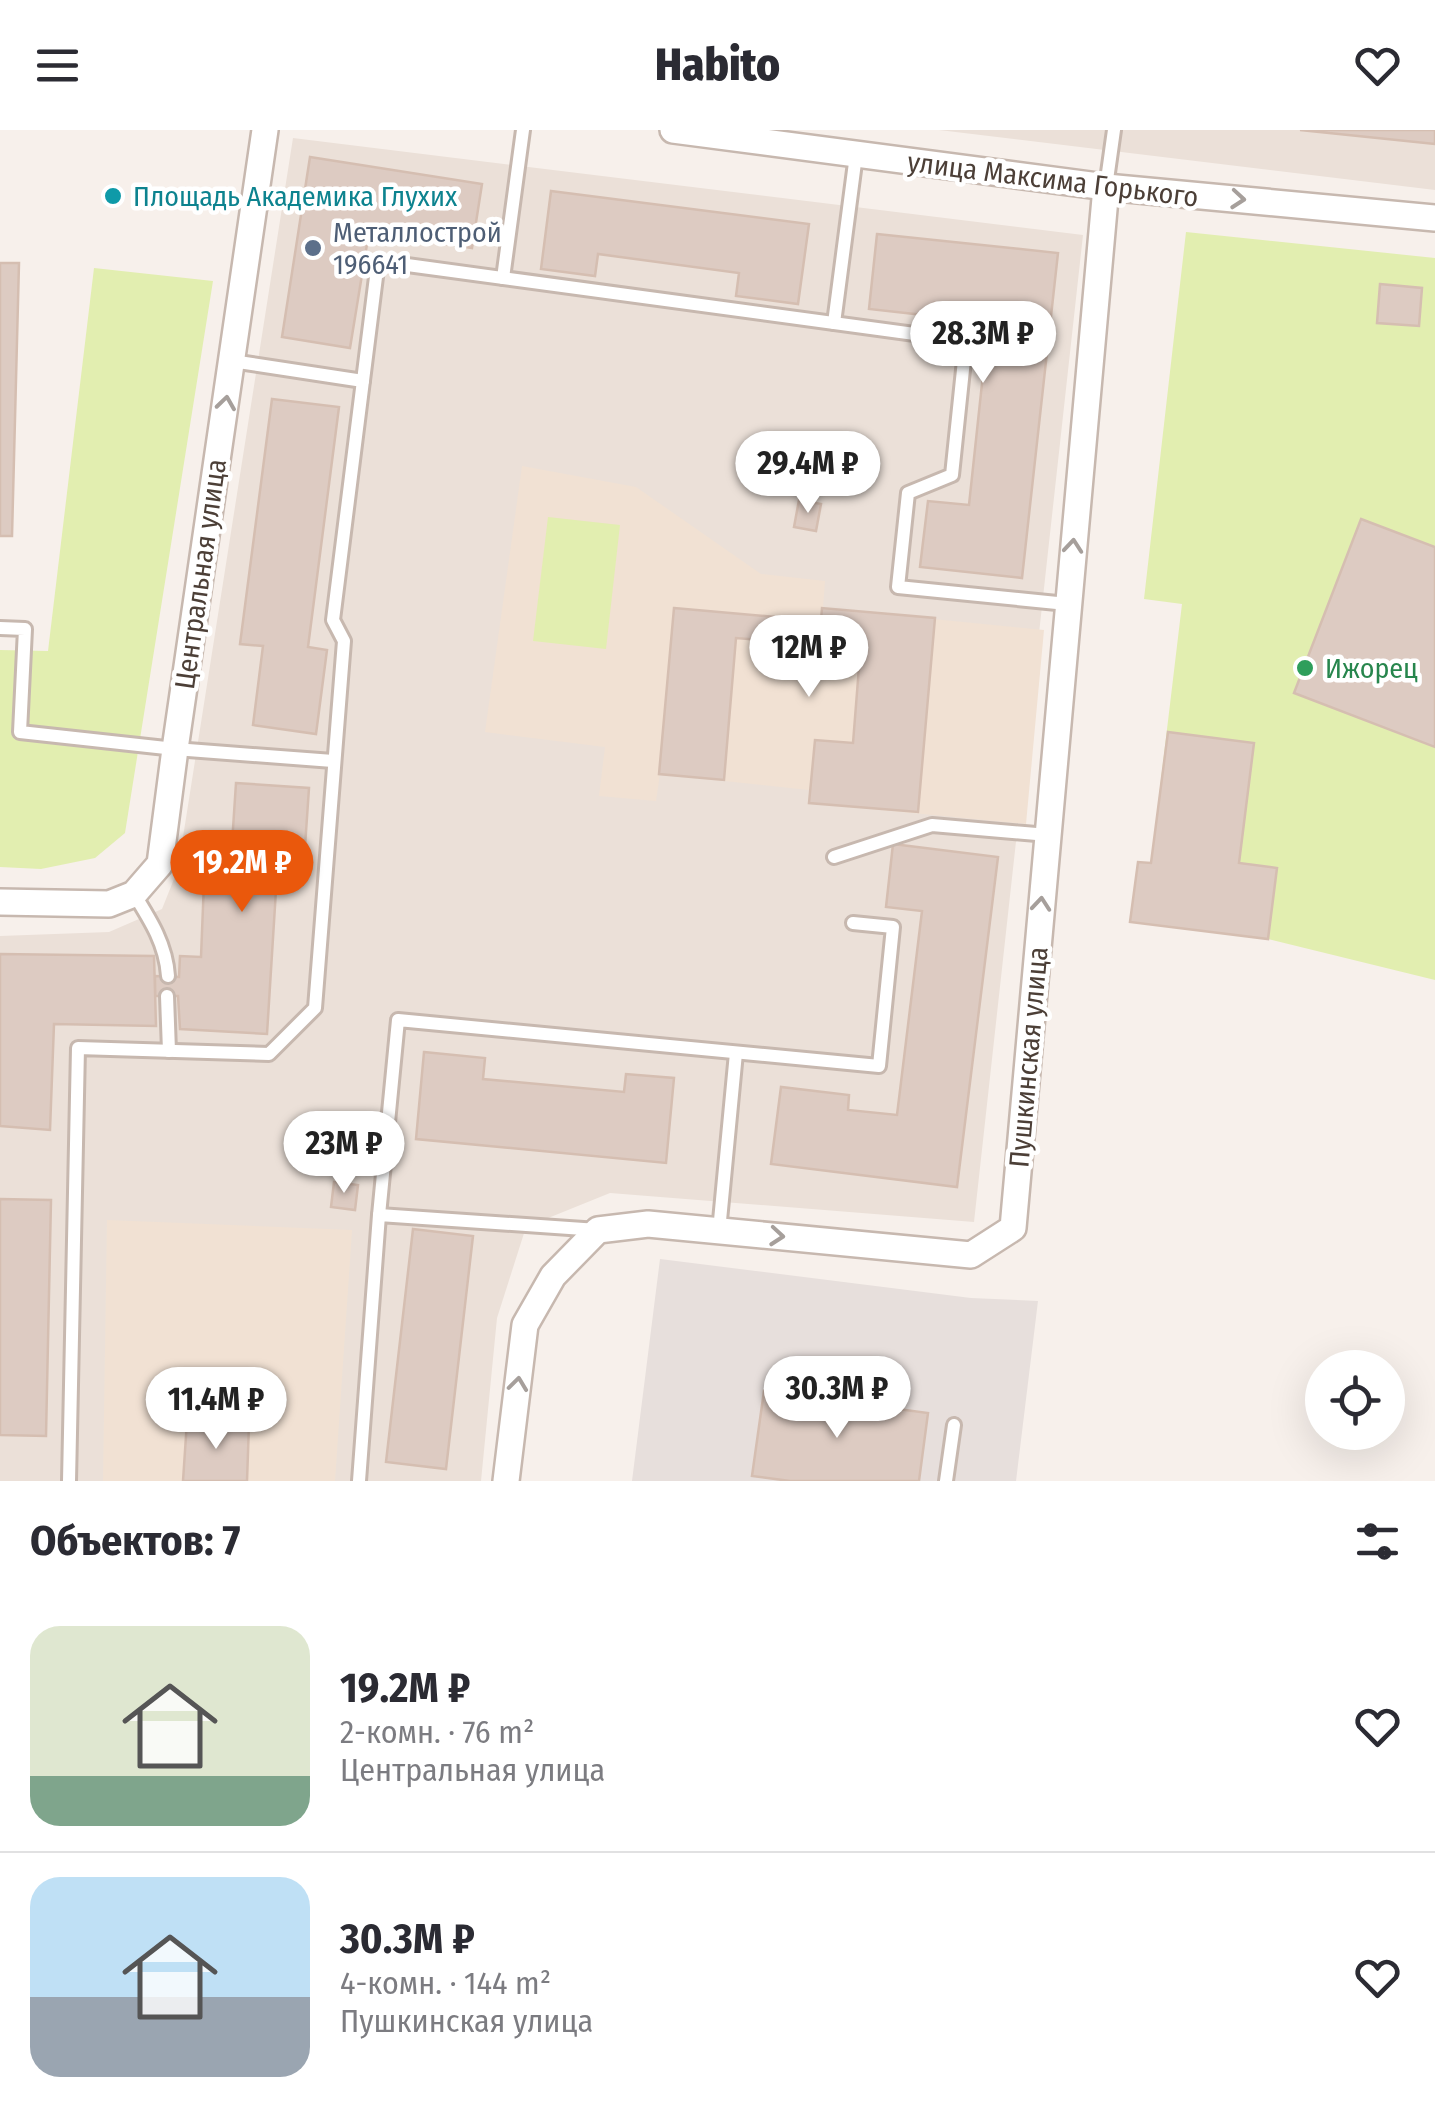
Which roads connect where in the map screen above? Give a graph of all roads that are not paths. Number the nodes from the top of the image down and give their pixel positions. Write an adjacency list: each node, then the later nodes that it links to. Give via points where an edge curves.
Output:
1 (264, 130): 10 (street, Центральная улица)
2 (523, 130): 8 (lane)
3 (673, 130): 5 (street, улица Максима Горького)
4 (1114, 130): 6 (lane)
5 (856, 156): 6 (street, улица Максима Горького); 9 (lane)
6 (1106, 187): 7 (street, улица Максима Горького, one-way to 7); 12 (street, Пушкинская улица, one-way to 6)
7 (1435, 218)
8 (503, 278): 9 (lane); 11 (lane, via 378,261)
9 (834, 323): 12 (lane, via 966,341 952,475 908,494 898,586)
10 (232, 361): 11 (lane); 14 (street, Центральная улица, one-way to 10)
11 (363, 381): 15 (lane, via 333,620 344,641)
12 (1068, 604): 16 (street, Пушкинская улица)
13 (0, 628): 14 (lane, via 25,628 20,732)
14 (175, 750): 15 (lane); 18 (street, Центральная улица, via 160,864)
15 (333, 761): 23 (lane, via 315,1008 270,1054)
16 (1048, 835): 17 (lane, via 932,824); 27 (street, Пушкинская улица, one-way to 16, via 971,1255 1012,1228)
17 (834, 857)
18 (134, 894): 19 (street, via 109,904); 21 (lane, via 152,922)
19 (6, 905)
20 (853, 923): 24 (lane, via 892,927 879,1066)
21 (168, 976)
22 (167, 996): 23 (lane)
23 (169, 1051): 29 (lane, via 78,1048)
24 (736, 1053): 25 (lane, via 398,1020); 27 (lane)
25 (379, 1215): 26 (lane); 30 (lane)
26 (598, 1230): 27 (street, Пушкинская улица, via 648,1224); 31 (street, one-way to 26, via 525,1325 553,1276)
27 (719, 1231)
28 (954, 1426): 32 (lane)
29 (69, 1481)
30 (359, 1481)
31 (506, 1481)
32 (946, 1481)

